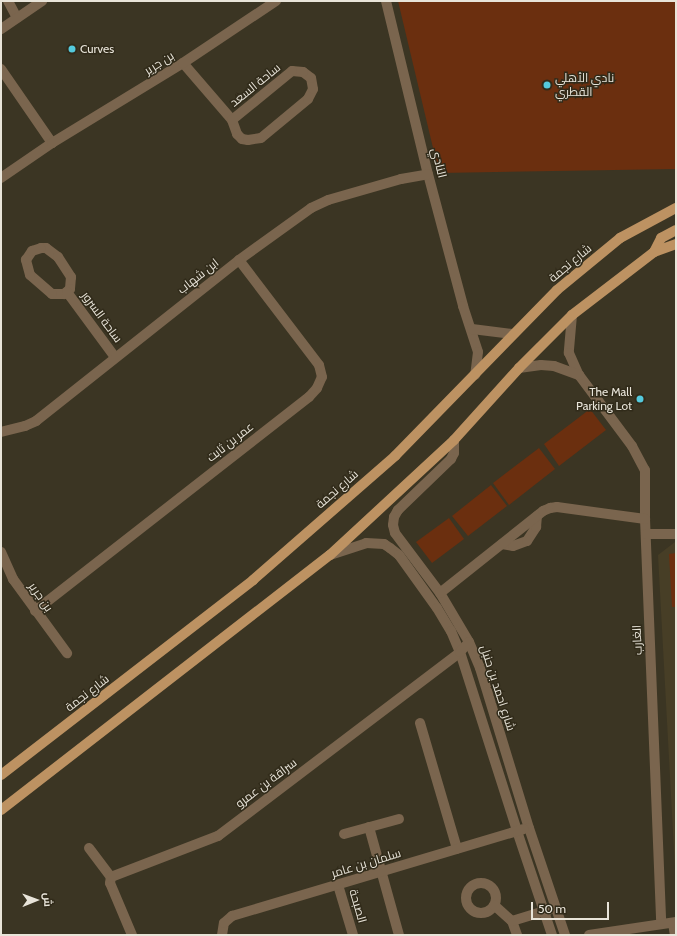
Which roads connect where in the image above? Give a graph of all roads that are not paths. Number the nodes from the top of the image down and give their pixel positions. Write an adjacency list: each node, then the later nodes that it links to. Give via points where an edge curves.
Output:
1 (8, 1): 5 (street)
2 (42, 1): 5 (street)
3 (276, 1): 7 (street, بن جرير)
4 (386, 1): 11 (street, النادي)
5 (17, 18): 6 (street)
6 (1, 28)
7 (183, 63): 9 (street, ساحة السعد); 10 (street, بن جرير)
8 (1, 70): 10 (street)
9 (232, 120): 9 (street, ساحة السعد, via 233,127 242,139 261,138 308,99 313,89 311,78 303,72 292,71)
10 (52, 143): 12 (street, بن جرير)
11 (428, 174): 17 (street, ابن شهاب, via 335,198 311,208); 20 (street, النادي, via 463,306)
12 (1, 178)
13 (676, 208): 21 (main road, شارع نجمة, via 620,238 557,290)
14 (676, 230): 16 (main road, via 661,238)
15 (676, 244): 16 (main road)
16 (654, 252): 19 (main road)
17 (239, 260): 22 (street, ابن شهاب); 34 (street, عمر بن ثابت, via 319,365 322,377 317,388 309,397)
18 (68, 292): 18 (street, ساحة السرور, via 72,285 71,277 58,257 46,248 32,251 26,260 30,275 52,294); 22 (street, ساحة السرور)
19 (572, 315): 23 (main road); 25 (street, الغارب, via 568,353)
20 (472, 329): 21 (street); 24 (street, النادي, via 478,352)
21 (513, 334): 24 (main road, شارع نجمة)
22 (115, 357): 26 (street, ابن شهاب, via 36,421)
23 (519, 368): 25 (street, via 554,366); 27 (main road)
24 (475, 375): 39 (main road, شارع نجمة, via 395,456 252,580)
25 (579, 375): 28 (street, الغارب, via 632,446 645,470)
26 (1, 432)
27 (454, 440): 32 (main road); 33 (street, شارع احمد بن حنبل, via 454,453 451,459 398,510 393,525 395,533)
28 (645, 519): 29 (street, الغارب); 33 (street, via 550,508)
29 (646, 534): 30 (street); 56 (street, الغارب)
30 (676, 534)
31 (1, 552): 34 (street, بن جرير, via 13,579)
32 (330, 555): 36 (street, شارع احمد بن حنبل, via 366,544 384,544 390,548 399,555 437,608); 40 (main road)
33 (440, 592): 35 (street, شارع احمد بن حنبل)
34 (35, 611): 37 (street, بن جرير)
35 (469, 642): 36 (street, سراقة بن عمرو); 43 (street, شارع احمد بن حنبل, via 480,668)
36 (460, 652): 44 (street, شارع احمد بن حنبل); 49 (street, سراقة بن عمرو, via 218,836)
37 (67, 653)
38 (420, 723): 47 (street)
39 (1, 775)
40 (1, 810)
41 (399, 819): 42 (street)
42 (370, 827): 45 (street); 48 (street)
43 (529, 828): 44 (street, سلمان بن عامر); 52 (street, شارع احمد بن حنبل)
44 (517, 831): 47 (street, سلمان بن عامر); 53 (street, شارع احمد بن حنبل)
45 (344, 834)
46 (89, 848): 49 (street)
47 (457, 849): 48 (street, سلمان بن عامر)
48 (381, 872): 50 (street, سلمان بن عامر); 60 (street)
49 (111, 877): 57 (street, via 110,883)
50 (338, 885): 58 (street, سلمان بن عامر, via 232,916 224,924); 59 (street, الصبحة)
51 (494, 905): 54 (street)
52 (555, 908): 53 (street); 63 (street, شارع احمد بن حنبل)
53 (544, 911): 54 (street); 62 (street, شارع احمد بن حنبل)
54 (512, 921): 61 (street)
55 (675, 922): 56 (street); 65 (street)
56 (661, 924): 64 (street)
57 (132, 935)
58 (222, 935)
59 (353, 935)
60 (399, 935)
61 (517, 935)
62 (552, 935)
63 (565, 935)
64 (589, 935)
65 (675, 935)

